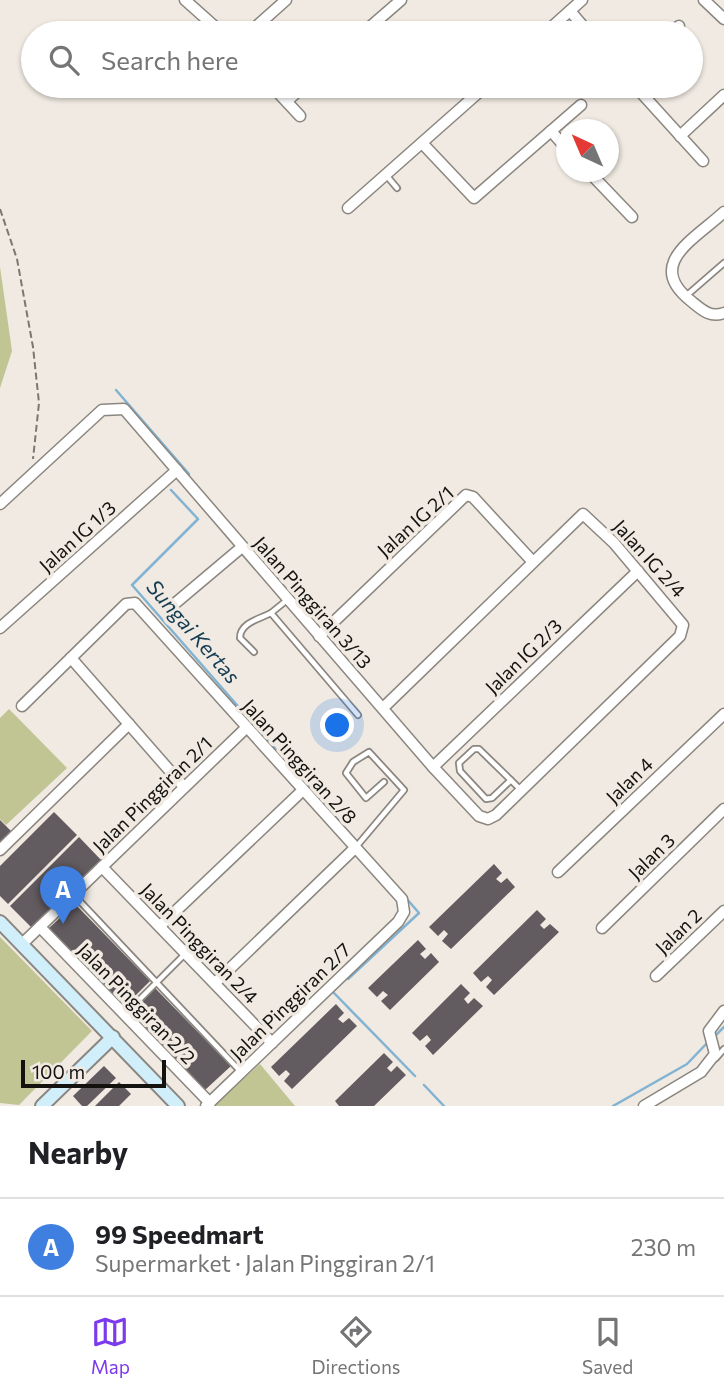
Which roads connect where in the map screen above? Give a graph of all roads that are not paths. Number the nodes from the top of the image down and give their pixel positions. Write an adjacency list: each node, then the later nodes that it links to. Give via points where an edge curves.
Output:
1 (185, 0): 8 (street)
2 (286, 0): 9 (street)
3 (401, 0): 10 (street)
4 (582, 0): 6 (street)
5 (704, 0): 7 (street)
6 (570, 11): 11 (street); 12 (street)
7 (724, 19)
8 (209, 21)
9 (262, 21)
10 (377, 21)
11 (559, 21)
12 (579, 21)
13 (724, 95): 22 (street)
14 (284, 98): 18 (street)
15 (290, 98): 18 (street)
16 (473, 98): 24 (street)
17 (646, 98): 22 (street)
18 (287, 101): 20 (street)
19 (581, 106): 21 (street)
20 (300, 116)
21 (551, 131): 23 (street); 24 (street, via 474,198)
22 (680, 136): 25 (street)
23 (556, 137)
24 (422, 143): 26 (street)
25 (703, 161)
26 (385, 175): 28 (lane); 29 (street)
27 (599, 182): 31 (street)
28 (397, 188)
29 (348, 208)
30 (724, 212): 33 (street, via 677,255 670,269)
31 (632, 217)
32 (724, 263): 33 (lane)
33 (685, 297): 34 (street, via 704,312)
34 (724, 313)
35 (177, 470): 36 (street, Jalan Pinggiran 3/13, via 124,409 102,410); 37 (street, Jalan Pinggiran 3/13); 43 (street, Jalan IG 1/3)
36 (0, 504)
37 (242, 547): 40 (street, Jalan Pinggiran 3/13); 41 (street)
38 (533, 562): 39 (street, Jalan IG 2/4, via 583,514); 44 (street, Jalan IG 2/1, via 473,497 466,495); 48 (street, Jalan IG 2/4)
39 (638, 571): 53 (street, Jalan IG 2/3); 58 (street, Jalan IG 2/4, via 680,618 680,636)
40 (288, 600): 42 (lane); 44 (street, Jalan Pinggiran 3/13)
41 (172, 606)
42 (271, 613): 45 (lane, via 240,632); 50 (lane)
43 (0, 628)
44 (319, 636): 48 (street, Jalan Pinggiran 3/13)
45 (254, 652)
46 (71, 658): 47 (street); 51 (street); 52 (street, Jalan Pinggiran 2/8, via 126,604 135,603)
47 (22, 706)
48 (383, 708): 53 (street, Jalan Pinggiran 3/13)
49 (724, 713): 64 (street, Jalan 4)
50 (358, 715)
51 (129, 724): 56 (street); 62 (street)
52 (246, 728): 56 (street, Jalan Pinggiran 2/1); 57 (street, Jalan Pinggiran 2/8)
53 (433, 767): 60 (street, Jalan Pinggiran 3/13)
54 (511, 780): 54 (lane, via 479,749 459,763 460,771 486,799); 58 (lane)
55 (384, 782): 61 (lane, via 366,798 346,777 347,771 369,752 404,790)
56 (184, 788): 63 (street, Jalan Pinggiran 2/1)
57 (303, 790): 61 (street, Jalan Pinggiran 2/8); 69 (street)
58 (521, 790): 60 (street, Jalan IG 2/4, via 496,814)
59 (724, 809): 71 (street, Jalan 3)
60 (479, 816)
61 (355, 848): 68 (street, Jalan Pinggiran 2/8, via 402,899 404,912); 76 (street)
62 (0, 850)
63 (102, 867): 65 (street, Jalan Pinggiran 2/1); 69 (street, Jalan Pinggiran 2/4)
64 (558, 872)
65 (74, 894): 70 (street, Jalan Pinggiran 2/1); 75 (lane)
66 (724, 911): 74 (street, Jalan 2)
67 (0, 922): 72 (street)
68 (398, 922): 80 (street, Jalan Pinggiran 2/7)
69 (160, 926): 73 (street, Jalan Pinggiran 2/4)
70 (40, 927): 72 (street, Jalan Pinggiran 2/1); 78 (street, Jalan Pinggiran 2/2)
71 (602, 929)
72 (22, 944): 79 (street)
73 (186, 953): 75 (lane); 76 (street, Jalan Pinggiran 2/4)
74 (656, 976)
75 (157, 983): 78 (lane); 82 (lane)
76 (215, 983): 80 (street, Jalan Pinggiran 2/4)
77 (724, 1011): 81 (street, via 710,1028)
78 (125, 1015): 83 (street, Jalan Pinggiran 2/2)
79 (113, 1037): 84 (street); 85 (street)
80 (272, 1043): 82 (street, Jalan Pinggiran 2/7)
81 (719, 1049): 86 (street, via 701,1072)
82 (242, 1072): 83 (street, Jalan Pinggiran 2/7)
83 (208, 1104)
84 (42, 1106)
85 (178, 1106)
86 (646, 1106)

